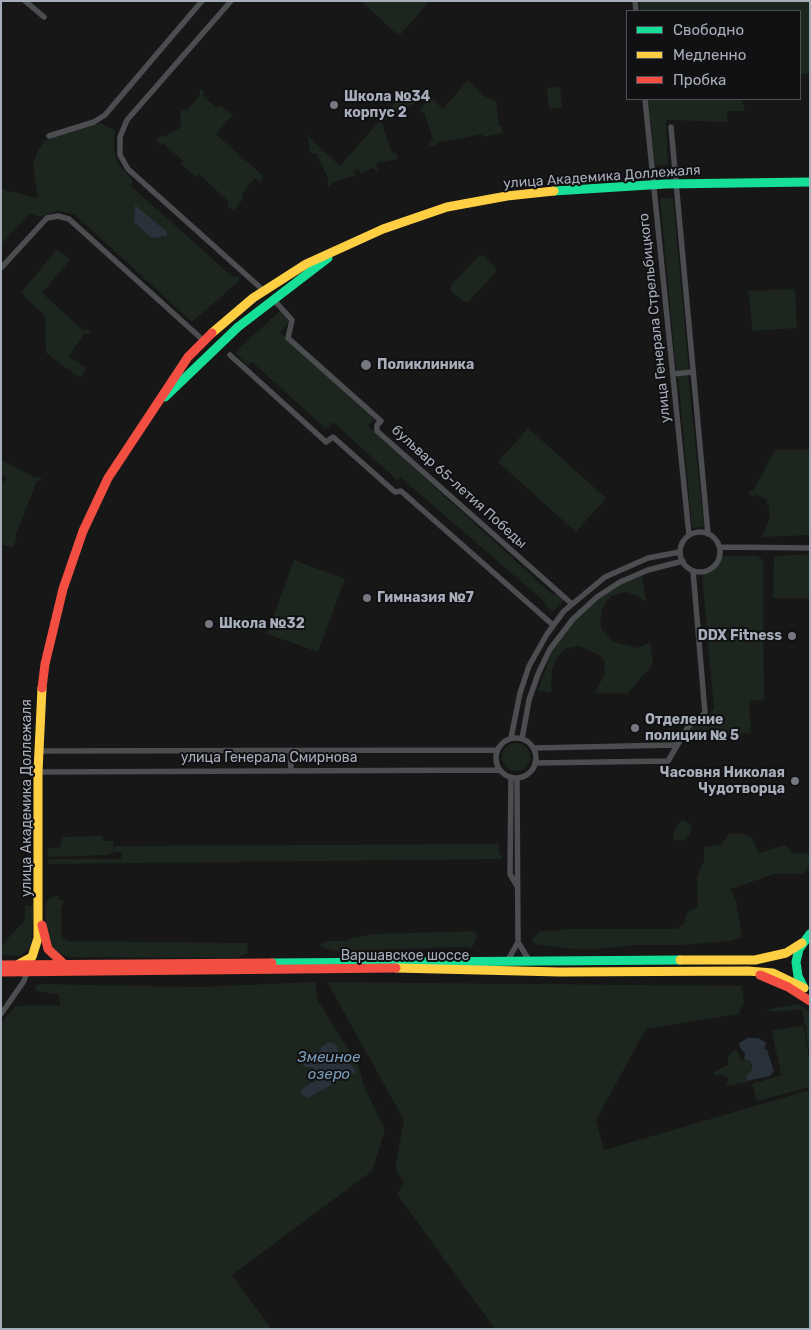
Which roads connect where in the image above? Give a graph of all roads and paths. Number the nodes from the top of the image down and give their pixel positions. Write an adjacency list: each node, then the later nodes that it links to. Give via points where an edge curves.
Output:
1 (25, 1): 4 (street)
2 (202, 1): 7 (street, via 106,114 94,122)
3 (231, 1): 15 (street, via 127,120 120,137 120,155 128,169)
4 (44, 17)
5 (645, 100): 10 (street, улица Генерала Стрельбицкого)
6 (670, 127): 9 (street)
7 (49, 136)
8 (810, 182): 9 (main road, улица Академика Доллежаля)
9 (676, 184): 10 (main road, улица Академика Доллежаля); 21 (street)
10 (654, 185): 11 (main road, улица Академика Доллежаля, via 543,192 474,201 422,215); 22 (street, улица Генерала Стрельбицкого)
11 (345, 247): 13 (main road, улица Академика Доллежаля); 14 (main road, улица Академика Доллежаля)
12 (1, 268): 17 (street, via 47,218 69,219)
13 (286, 275): 14 (main road, via 292,278); 15 (main road, улица Академика Доллежаля)
14 (293, 284): 16 (main road, улица Академика Доллежаля)
15 (263, 290): 17 (main road, улица Академика Доллежаля)
16 (273, 299): 20 (main road, улица Академика Доллежаля, via 238,327); 33 (street, бульвар 65-летия Победы, via 292,320 288,338 381,421 377,431)
17 (204, 341): 19 (main road, улица Академика Доллежаля)
18 (230, 355): 34 (street, via 326,442 333,437 396,492 401,491)
19 (188, 357): 20 (main road); 23 (main road, улица Академика Доллежаля)
20 (196, 368): 23 (main road, улица Академика Доллежаля)
21 (693, 372): 22 (street); 24 (street)
22 (673, 374): 25 (street, улица Генерала Стрельбицкого)
23 (153, 409): 42 (main road, улица Академика Доллежаля, via 103,487 69,571 45,664)
24 (708, 534): 25 (street, via 698,532); 26 (street)
25 (689, 535): 28 (street)
26 (720, 547): 27 (street); 30 (street, via 716,565 706,571)
27 (810, 548)
28 (680, 552): 29 (street); 31 (street, via 648,558 605,577)
29 (683, 561): 30 (street); 32 (street, via 635,575)
30 (693, 571): 39 (street, via 705,713 688,727)
31 (589, 589): 32 (street); 33 (street)
32 (597, 597): 36 (street, via 573,619)
33 (572, 604): 34 (street)
34 (553, 625): 35 (street)
35 (541, 644): 36 (street); 37 (street, via 520,693)
36 (550, 649): 38 (street, via 529,700)
37 (511, 738): 38 (street); 41 (street)
38 (522, 738): 40 (street)
39 (675, 745): 40 (street); 44 (street, via 668,761)
40 (534, 748): 44 (street)
41 (497, 750): 43 (street, улица Генерала Смирнова); 46 (street)
42 (39, 751): 43 (street, улица Генерала Смирнова); 47 (main road, улица Академика Доллежаля)
43 (290, 751): 45 (street)
44 (535, 763): 48 (street, via 530,773)
45 (291, 770): 46 (street, улица Генерала Смирнова); 47 (street, улица Генерала Смирнова)
46 (500, 770): 48 (street)
47 (38, 772): 49 (main road, улица Академика Доллежаля)
48 (514, 778): 51 (street)
49 (40, 912): 56 (main road, улица Академика Доллежаля, via 46,944 55,958); 57 (main road, улица Академика Доллежаля, via 35,952 27,962)
50 (810, 934): 52 (main road)
51 (518, 942): 53 (street); 54 (street)
52 (802, 943): 54 (main road, Варшавское шоссе, via 786,953 755,960); 61 (main road, via 796,969)
53 (506, 963): 54 (main road, Варшавское шоссе); 56 (main road, Варшавское шоссе)
54 (531, 963)
55 (1, 965): 57 (main road, Варшавское шоссе)
56 (65, 965): 57 (main road, Варшавское шоссе)
57 (17, 966)
58 (748, 971): 60 (main road, Варшавское шоссе, via 560,972 418,968); 61 (main road, Варшавское шоссе, via 773,973); 62 (main road, via 788,987)
59 (1, 972): 60 (main road, Варшавское шоссе)
60 (27, 972): 63 (street)
61 (808, 992)
62 (810, 1001)
63 (1, 1014)

